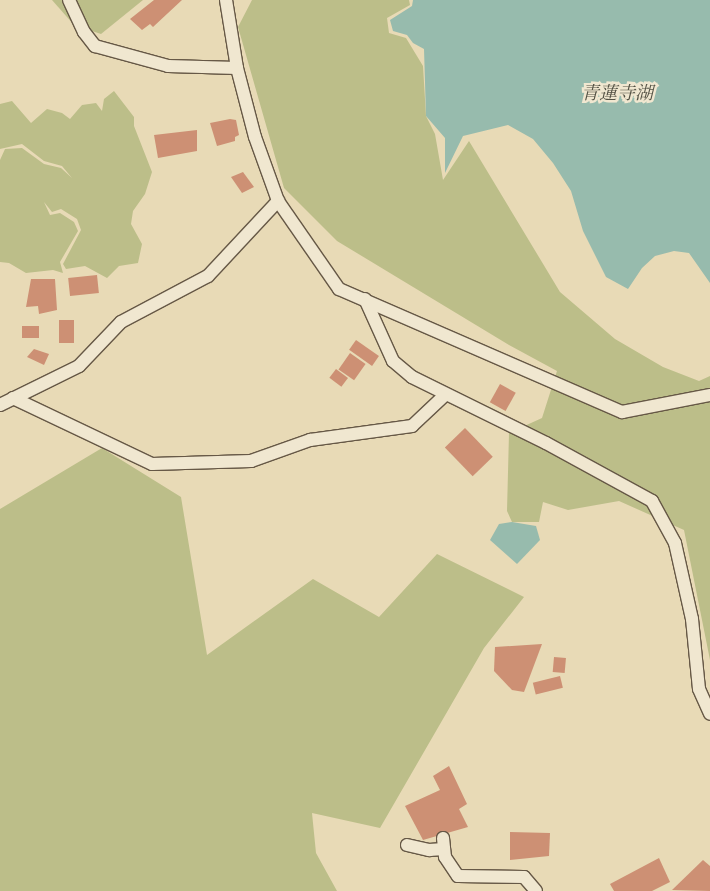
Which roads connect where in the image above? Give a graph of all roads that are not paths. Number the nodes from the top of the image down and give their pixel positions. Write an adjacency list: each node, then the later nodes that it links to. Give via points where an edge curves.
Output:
1 (69, 0): 3 (street, via 84,32 96,46 168,66)
2 (226, 0): 3 (street)
3 (237, 68): 4 (street, via 255,137)
4 (278, 201): 5 (street, via 339,289); 8 (street, via 208,276 121,322 79,366)
5 (365, 300): 6 (street, via 393,361 412,377); 7 (street, via 622,412)
6 (445, 395): 8 (street, via 412,426 310,440 251,461 152,464); 10 (street, via 546,443 652,501 675,543 692,619 699,689)
7 (710, 395)
8 (13, 398): 9 (street)
9 (0, 405)
10 (710, 714)
11 (407, 845): 12 (street, via 429,850 444,844 450,867 458,876 524,877)
12 (536, 891)

